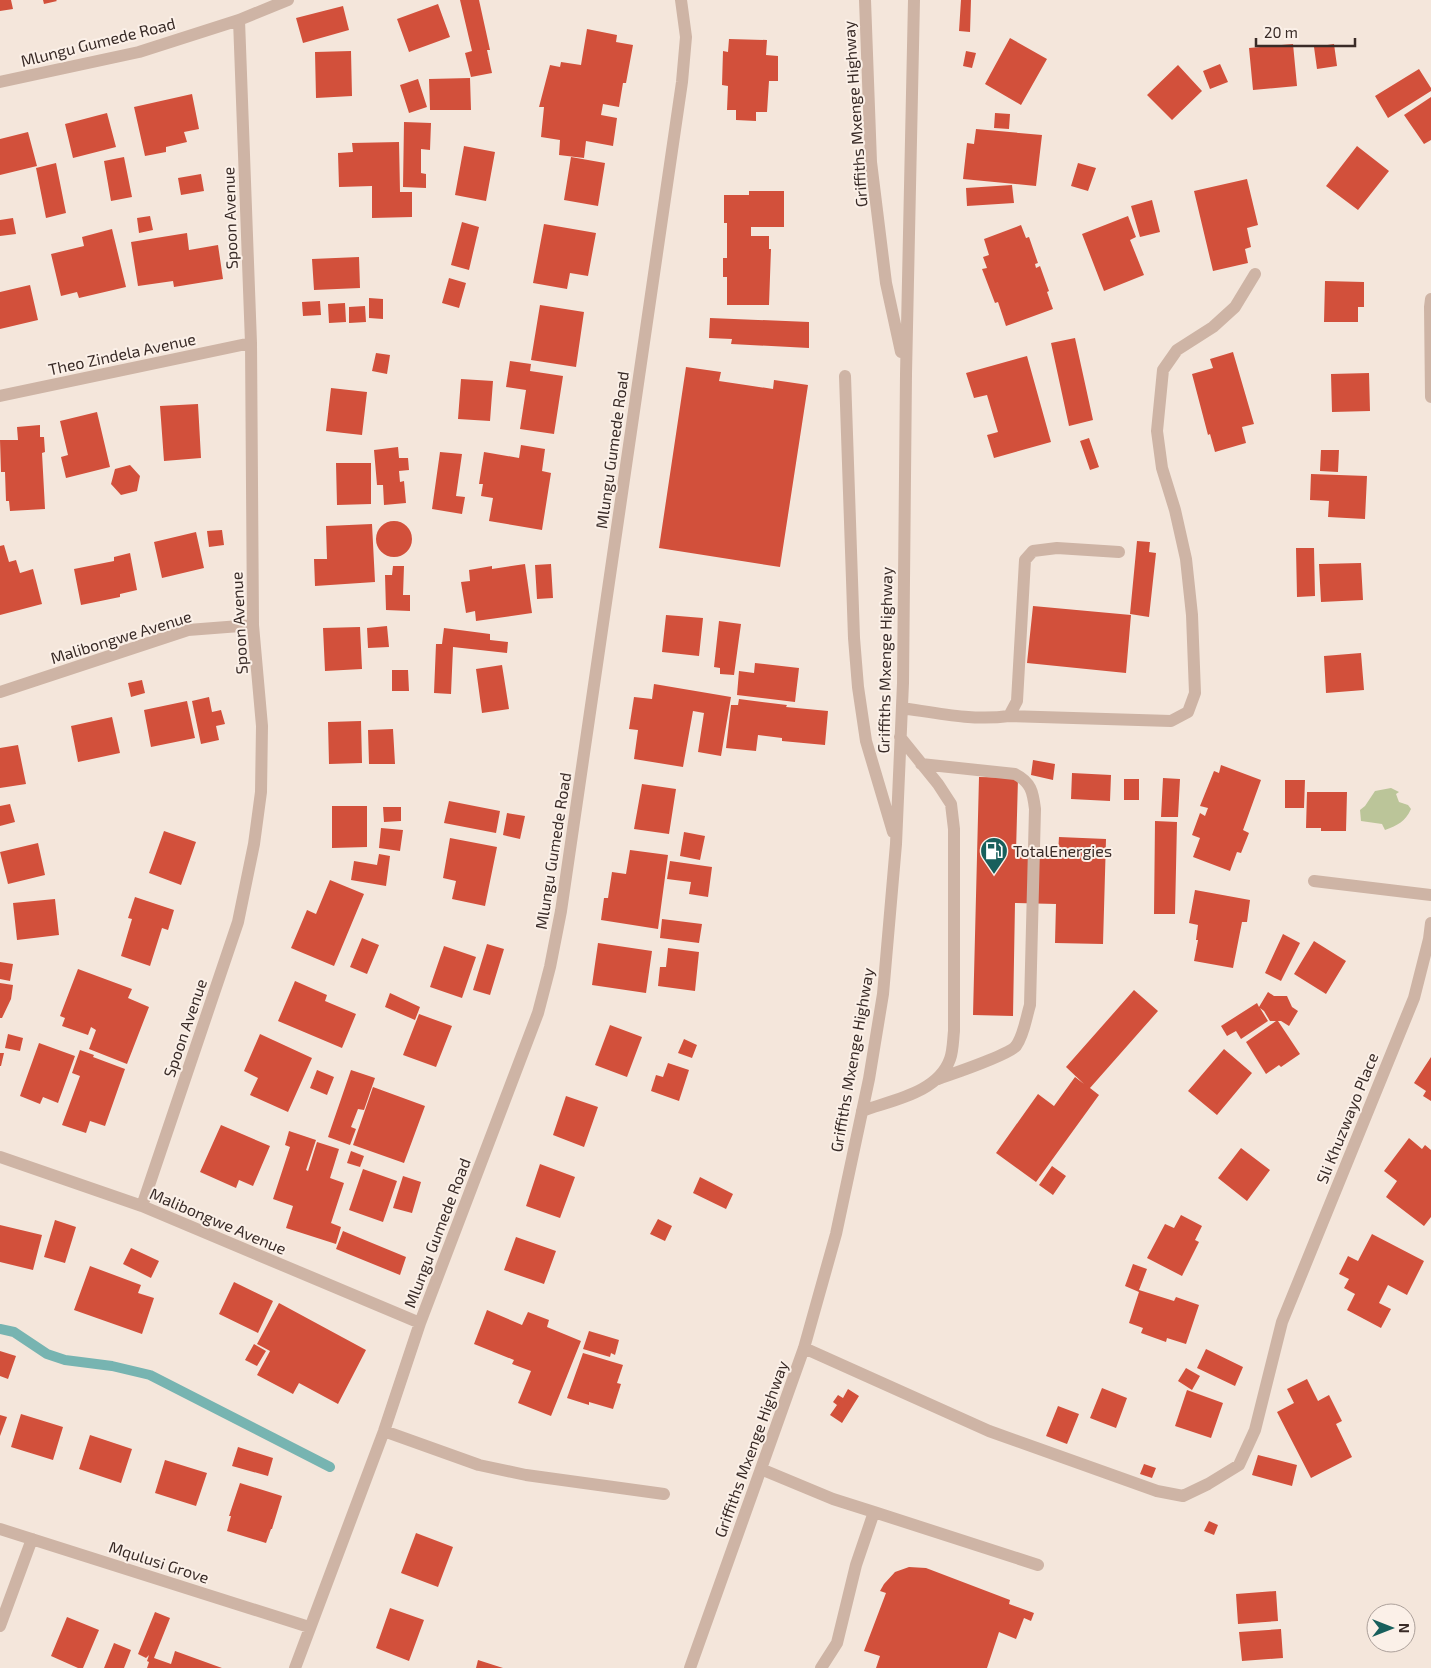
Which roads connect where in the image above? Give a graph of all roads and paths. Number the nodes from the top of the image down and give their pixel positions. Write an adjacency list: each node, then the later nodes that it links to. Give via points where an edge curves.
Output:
1 (288, 0): 5 (street, Mlungu Gumede Road)
2 (681, 0): 29 (street, Mlungu Gumede Road, via 686,37 682,82 558,930 538,1013)
3 (865, 0): 10 (street, Griffiths Mxenge Highway, via 871,162 886,283)
4 (914, 0): 10 (street, Griffiths Mxenge Highway)
5 (239, 20): 6 (street, Mlungu Gumede Road, via 139,52); 9 (street, Spoon Avenue)
6 (0, 82)
7 (1255, 274): 18 (street, via 1234,308 1213,327 1177,350 1162,370 1157,431 1162,468 1186,559 1192,615 1195,693 1188,712 1171,721)
8 (1431, 299): 13 (street)
9 (252, 343): 12 (street, Theo Zindela Avenue); 15 (street, Spoon Avenue)
10 (906, 374): 17 (street, Griffiths Mxenge Highway)
11 (846, 376): 21 (street, via 853,628 858,687 866,741)
12 (0, 396)
13 (1431, 397)
14 (1119, 552): 18 (street, via 1056,548 1033,551 1025,560 1017,701)
15 (253, 625): 16 (street, Malibongwe Avenue, via 188,630); 28 (street, Spoon Avenue, via 262,726 261,792 254,844 238,922)
16 (0, 692)
17 (902, 708): 18 (street, via 974,718); 19 (street, Griffiths Mxenge Highway)
18 (1009, 716)
19 (900, 737): 20 (street); 21 (street, Griffiths Mxenge Highway)
20 (921, 764): 25 (street, via 951,804 954,829 954,1032 950,1059); 25 (street, via 1015,774 1029,785 1035,810 1030,1005 1024,1028 1016,1047 996,1058)
21 (896, 844): 26 (street, Griffiths Mxenge Highway, via 883,994)
22 (1314, 881): 23 (street)
23 (1431, 895)
24 (1431, 923): 30 (street, Sli Khuzwayo Place, via 1414,998 1282,1322 1255,1430 1240,1464 1184,1496 1157,1491 990,1431)
25 (938, 1079): 26 (street, via 920,1090)
26 (862, 1111): 30 (street, Griffiths Mxenge Highway, via 836,1234)
27 (0, 1157): 28 (street, Malibongwe Avenue)
28 (142, 1206): 29 (street, Malibongwe Avenue)
29 (420, 1323): 31 (street, Mlungu Gumede Road)
30 (804, 1348): 32 (street, Griffiths Mxenge Highway)
31 (384, 1431): 33 (street, via 479,1464); 39 (street, Mlungu Gumede Road)
32 (761, 1469): 34 (street); 41 (street, Griffiths Mxenge Highway)
33 (664, 1494)
34 (874, 1512): 37 (street); 42 (street, via 856,1565 837,1644)
35 (0, 1529): 36 (street, Mqulusi Grove)
36 (32, 1539): 38 (street); 39 (street, Mqulusi Grove)
37 (1038, 1565)
38 (0, 1626)
39 (309, 1627): 40 (street, Mlungu Gumede Road)
40 (295, 1668)
41 (690, 1668)
42 (821, 1668)

